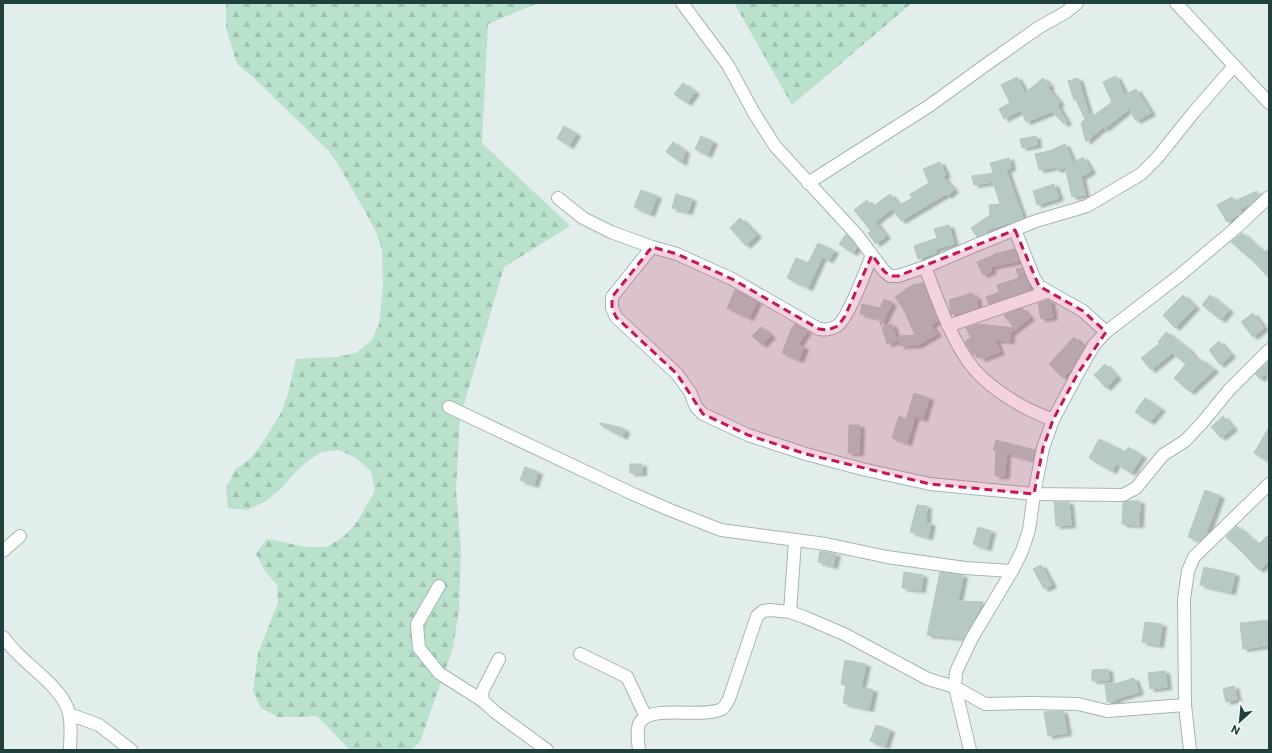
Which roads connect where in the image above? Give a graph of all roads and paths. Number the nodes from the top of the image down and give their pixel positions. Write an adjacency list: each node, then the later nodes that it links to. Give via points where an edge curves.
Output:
1 (682, 3): 6 (street, via 728,65 775,146)
2 (1077, 3): 6 (street, via 929,106)
3 (1176, 3): 4 (street)
4 (1234, 66): 5 (street); 9 (street, via 1141,174 1087,206)
5 (1269, 103)
6 (808, 183): 11 (street, via 857,235)
7 (1269, 197): 15 (street, via 1180,275)
8 (558, 198): 10 (street, via 583,218 611,232)
9 (1015, 230): 12 (street); 13 (street, via 1034,278)
10 (652, 247): 11 (street, via 677,254 732,279 818,329 828,330 838,326 846,316); 20 (street, via 612,297 612,308 616,317 677,374 690,392 696,407 703,414 748,434 806,454 862,469 930,484)
11 (872, 256): 12 (street, via 890,276)
12 (925, 267): 14 (street)
13 (1047, 292): 14 (street); 15 (street, via 1083,311)
14 (948, 326): 18 (street, via 971,365 992,385 1017,404)
15 (1106, 332): 18 (street, via 1094,345)
16 (1269, 350): 20 (street, via 1229,390 1186,441 1163,455 1136,488 1123,495)
17 (449, 407): 22 (street, via 670,510 720,530)
18 (1053, 420): 20 (street, via 1043,448)
19 (1269, 484): 32 (street, via 1194,557 1188,572 1184,598)
20 (1034, 494): 24 (street, via 1029,530)
21 (20, 536): 23 (street)
22 (795, 541): 24 (street, via 965,568); 26 (street)
23 (3, 551)
24 (1012, 571): 30 (street, via 960,661)
25 (439, 586): 31 (street, via 417,624 419,648 439,673)
26 (790, 612): 30 (street, via 844,634 928,679); 34 (street, via 770,610 763,611 757,616 729,699 723,708 711,712 658,713)
27 (3, 637): 33 (street, via 51,686 64,702)
28 (580, 654): 34 (street, via 627,678)
29 (499, 659): 31 (street, via 482,692)
30 (955, 687): 32 (street, via 985,704 1078,704 1107,711); 39 (street)
31 (483, 701): 37 (street)
32 (1185, 705): 40 (street)
33 (69, 714): 35 (street); 36 (street, via 99,725)
34 (646, 716): 38 (street, via 640,723 637,740)
35 (70, 750)
36 (131, 750)
37 (546, 750)
38 (639, 750)
39 (970, 750)
40 (1190, 750)

